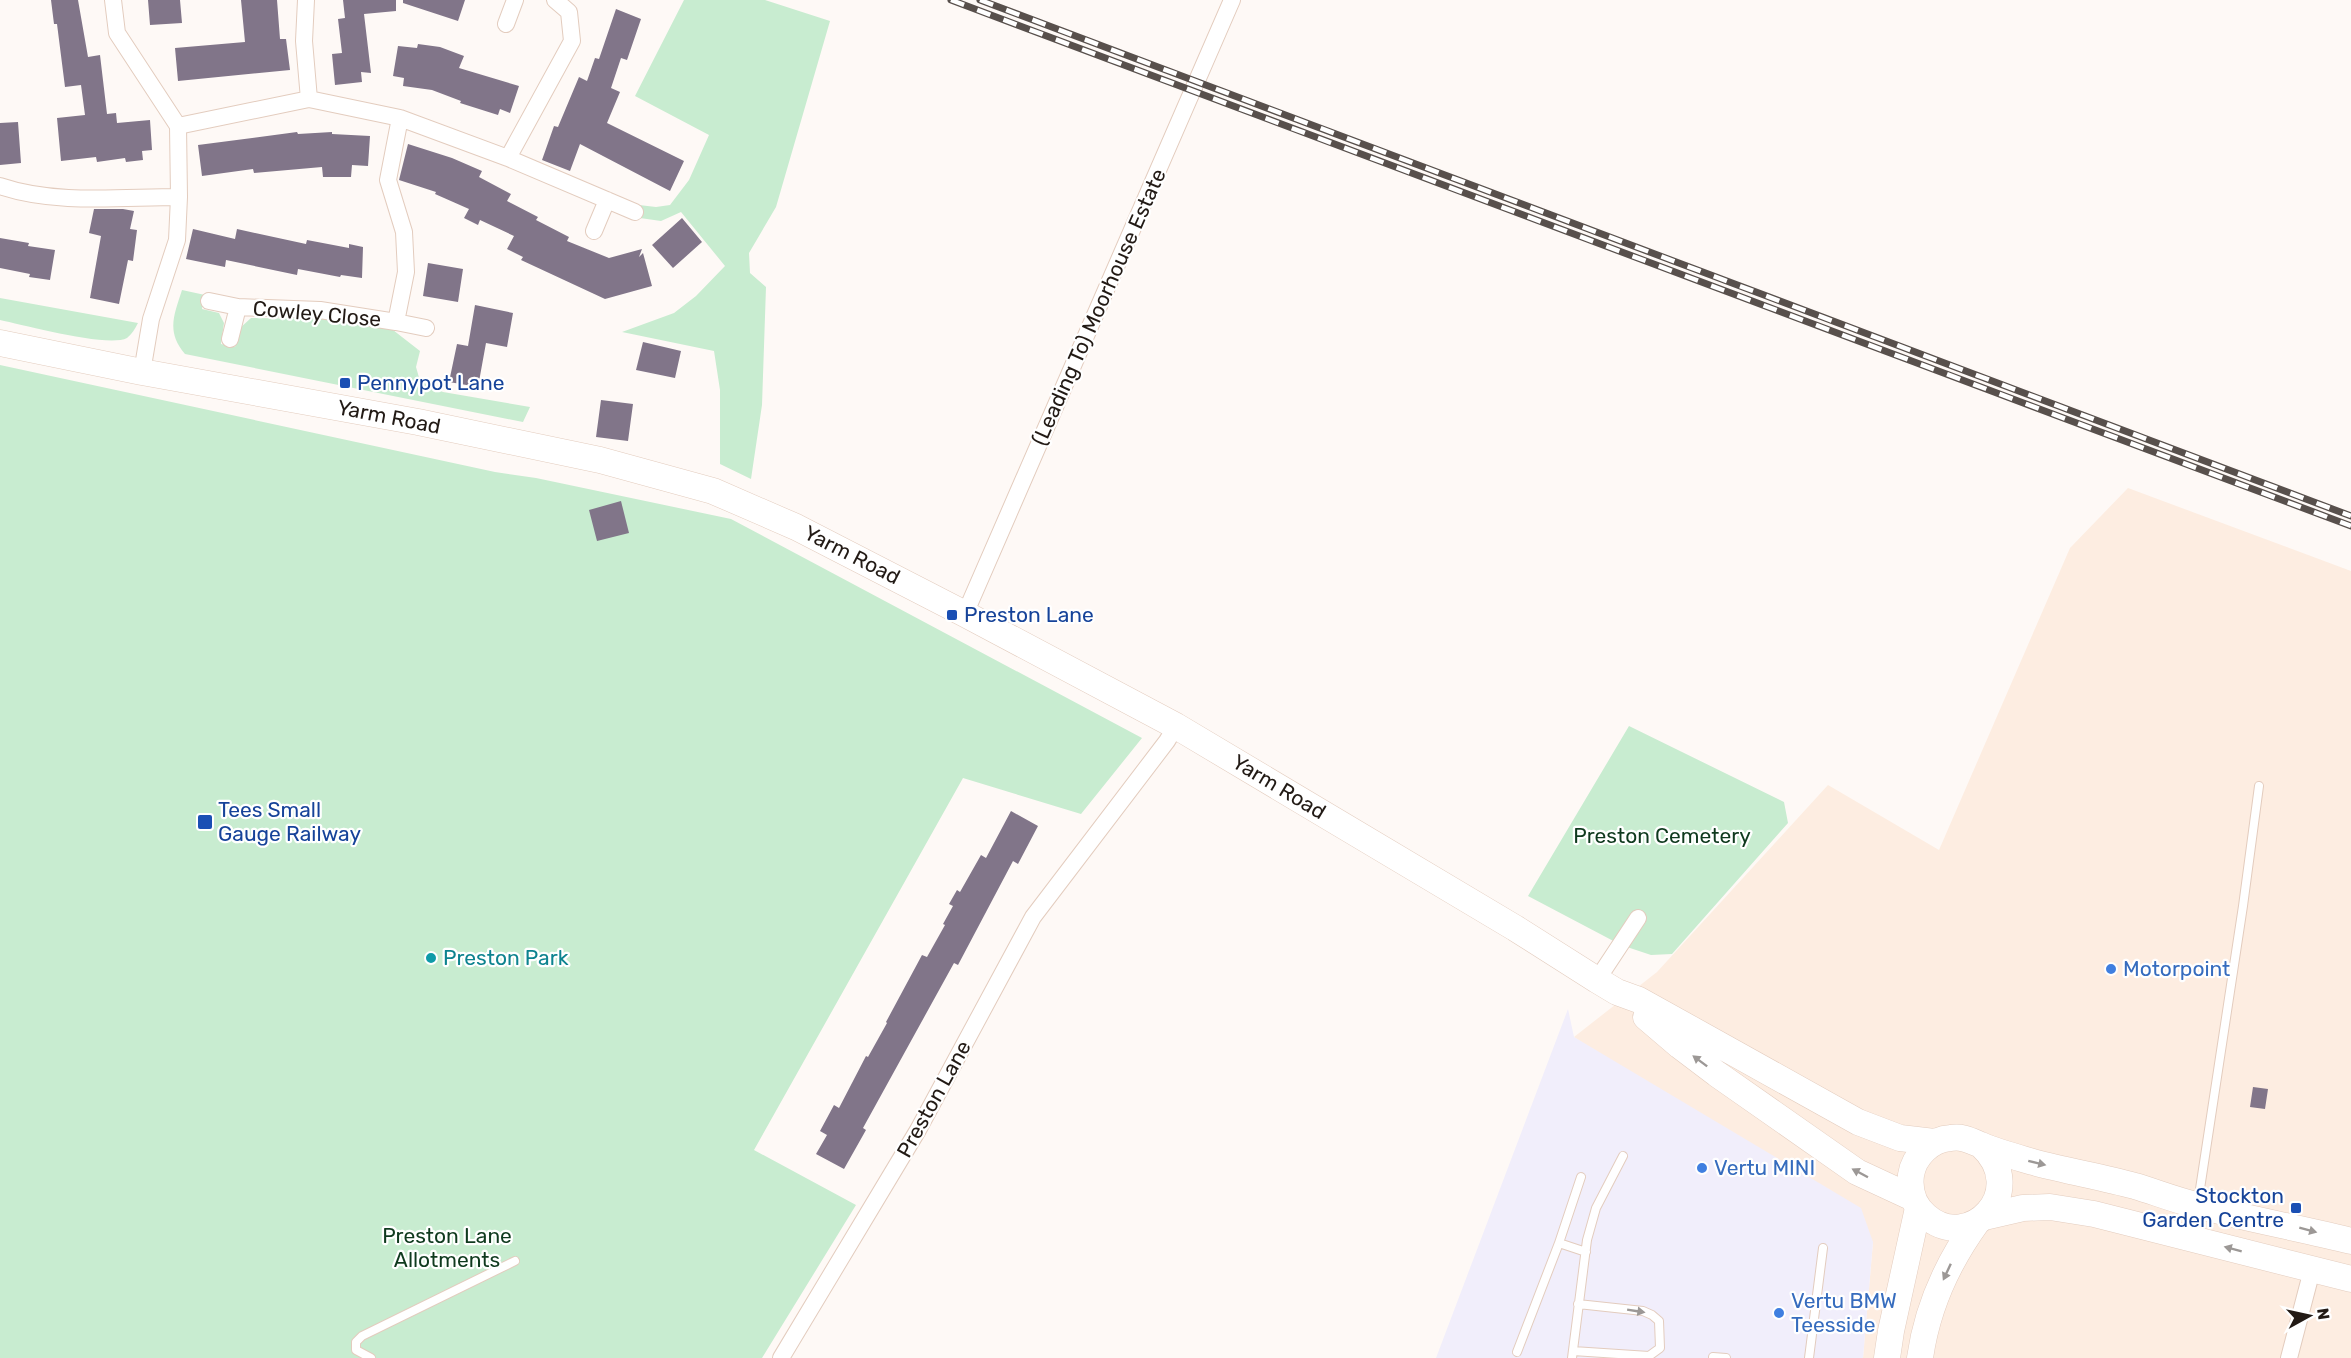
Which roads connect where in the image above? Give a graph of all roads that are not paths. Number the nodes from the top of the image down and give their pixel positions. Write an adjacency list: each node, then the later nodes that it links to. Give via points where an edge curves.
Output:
1 (113, 0): 9 (street, via 117,33)
2 (306, 0): 7 (street, via 304,41)
3 (515, 0): 6 (street)
4 (555, 0): 10 (street, via 569,12 572,41)
5 (1232, 0): 23 (street, (Leading To) Moorhouse Estate)
6 (506, 24)
7 (309, 99): 8 (street); 9 (street)
8 (400, 118): 10 (street); 18 (street, Cowley Close, via 388,180 404,232 406,272)
9 (178, 126): 12 (street)
10 (508, 158): 13 (street)
11 (0, 186): 12 (street, via 72,198)
12 (179, 197): 22 (street, via 177,240 151,319)
13 (607, 200): 14 (street); 15 (street)
14 (635, 212)
15 (594, 231)
16 (209, 301): 17 (street, Cowley Close)
17 (238, 307): 18 (street, Cowley Close, via 320,310); 20 (street, Cowley Close)
18 (396, 322): 19 (street, Cowley Close)
19 (426, 328)
20 (230, 339)
21 (0, 343): 22 (main road, Yarm Road)
22 (142, 372): 23 (main road, Yarm Road, via 452,429 600,460 713,491 796,527)
23 (965, 614): 24 (main road, Yarm Road)
24 (1176, 726): 27 (main road, Yarm Road); 47 (street, Preston Lane, via 1033,917 918,1131)
25 (2259, 786): 33 (lane)
26 (1638, 918): 27 (street)
27 (1607, 986): 28 (main road, via 1858,1122 1900,1138); 32 (main road, one-way to 27, via 1837,1158 1680,1046)
28 (1934, 1142): 29 (main road, via 1963,1138); 32 (main road, via 1916,1160 1911,1172 1910,1185)
29 (1981, 1145): 33 (main road, one-way to 33); 34 (main road, via 1996,1163 2000,1186 1998,1198)
30 (1623, 1156): 38 (lane, via 1596,1208)
31 (1581, 1177): 36 (lane)
32 (1916, 1203): 34 (main road, via 1927,1217 1946,1226); 50 (main road)
33 (2197, 1206): 35 (main road, one-way to 35)
34 (1980, 1219): 40 (main road, one-way to 34, via 2133,1222 2050,1206 2022,1208); 51 (main road, one-way to 51, via 1959,1246 1935,1296)
35 (2351, 1241)
36 (1559, 1243): 38 (lane); 43 (lane)
37 (1823, 1248): 49 (lane)
38 (1586, 1252): 42 (lane)
39 (515, 1261): 46 (lane, via 362,1336 356,1342 356,1350)
40 (2312, 1270): 41 (main road); 52 (street)
41 (2351, 1279)
42 (1578, 1304): 44 (lane); 44 (lane, one-way to 44, via 1652,1315 1659,1321 1660,1348 1649,1356)
43 (1517, 1352)
44 (1573, 1354)
45 (1713, 1357): 48 (lane)
46 (371, 1358)
47 (781, 1358)
48 (1726, 1358)
49 (1809, 1358)
50 (1887, 1358)
51 (1920, 1358)
52 (2289, 1358)

